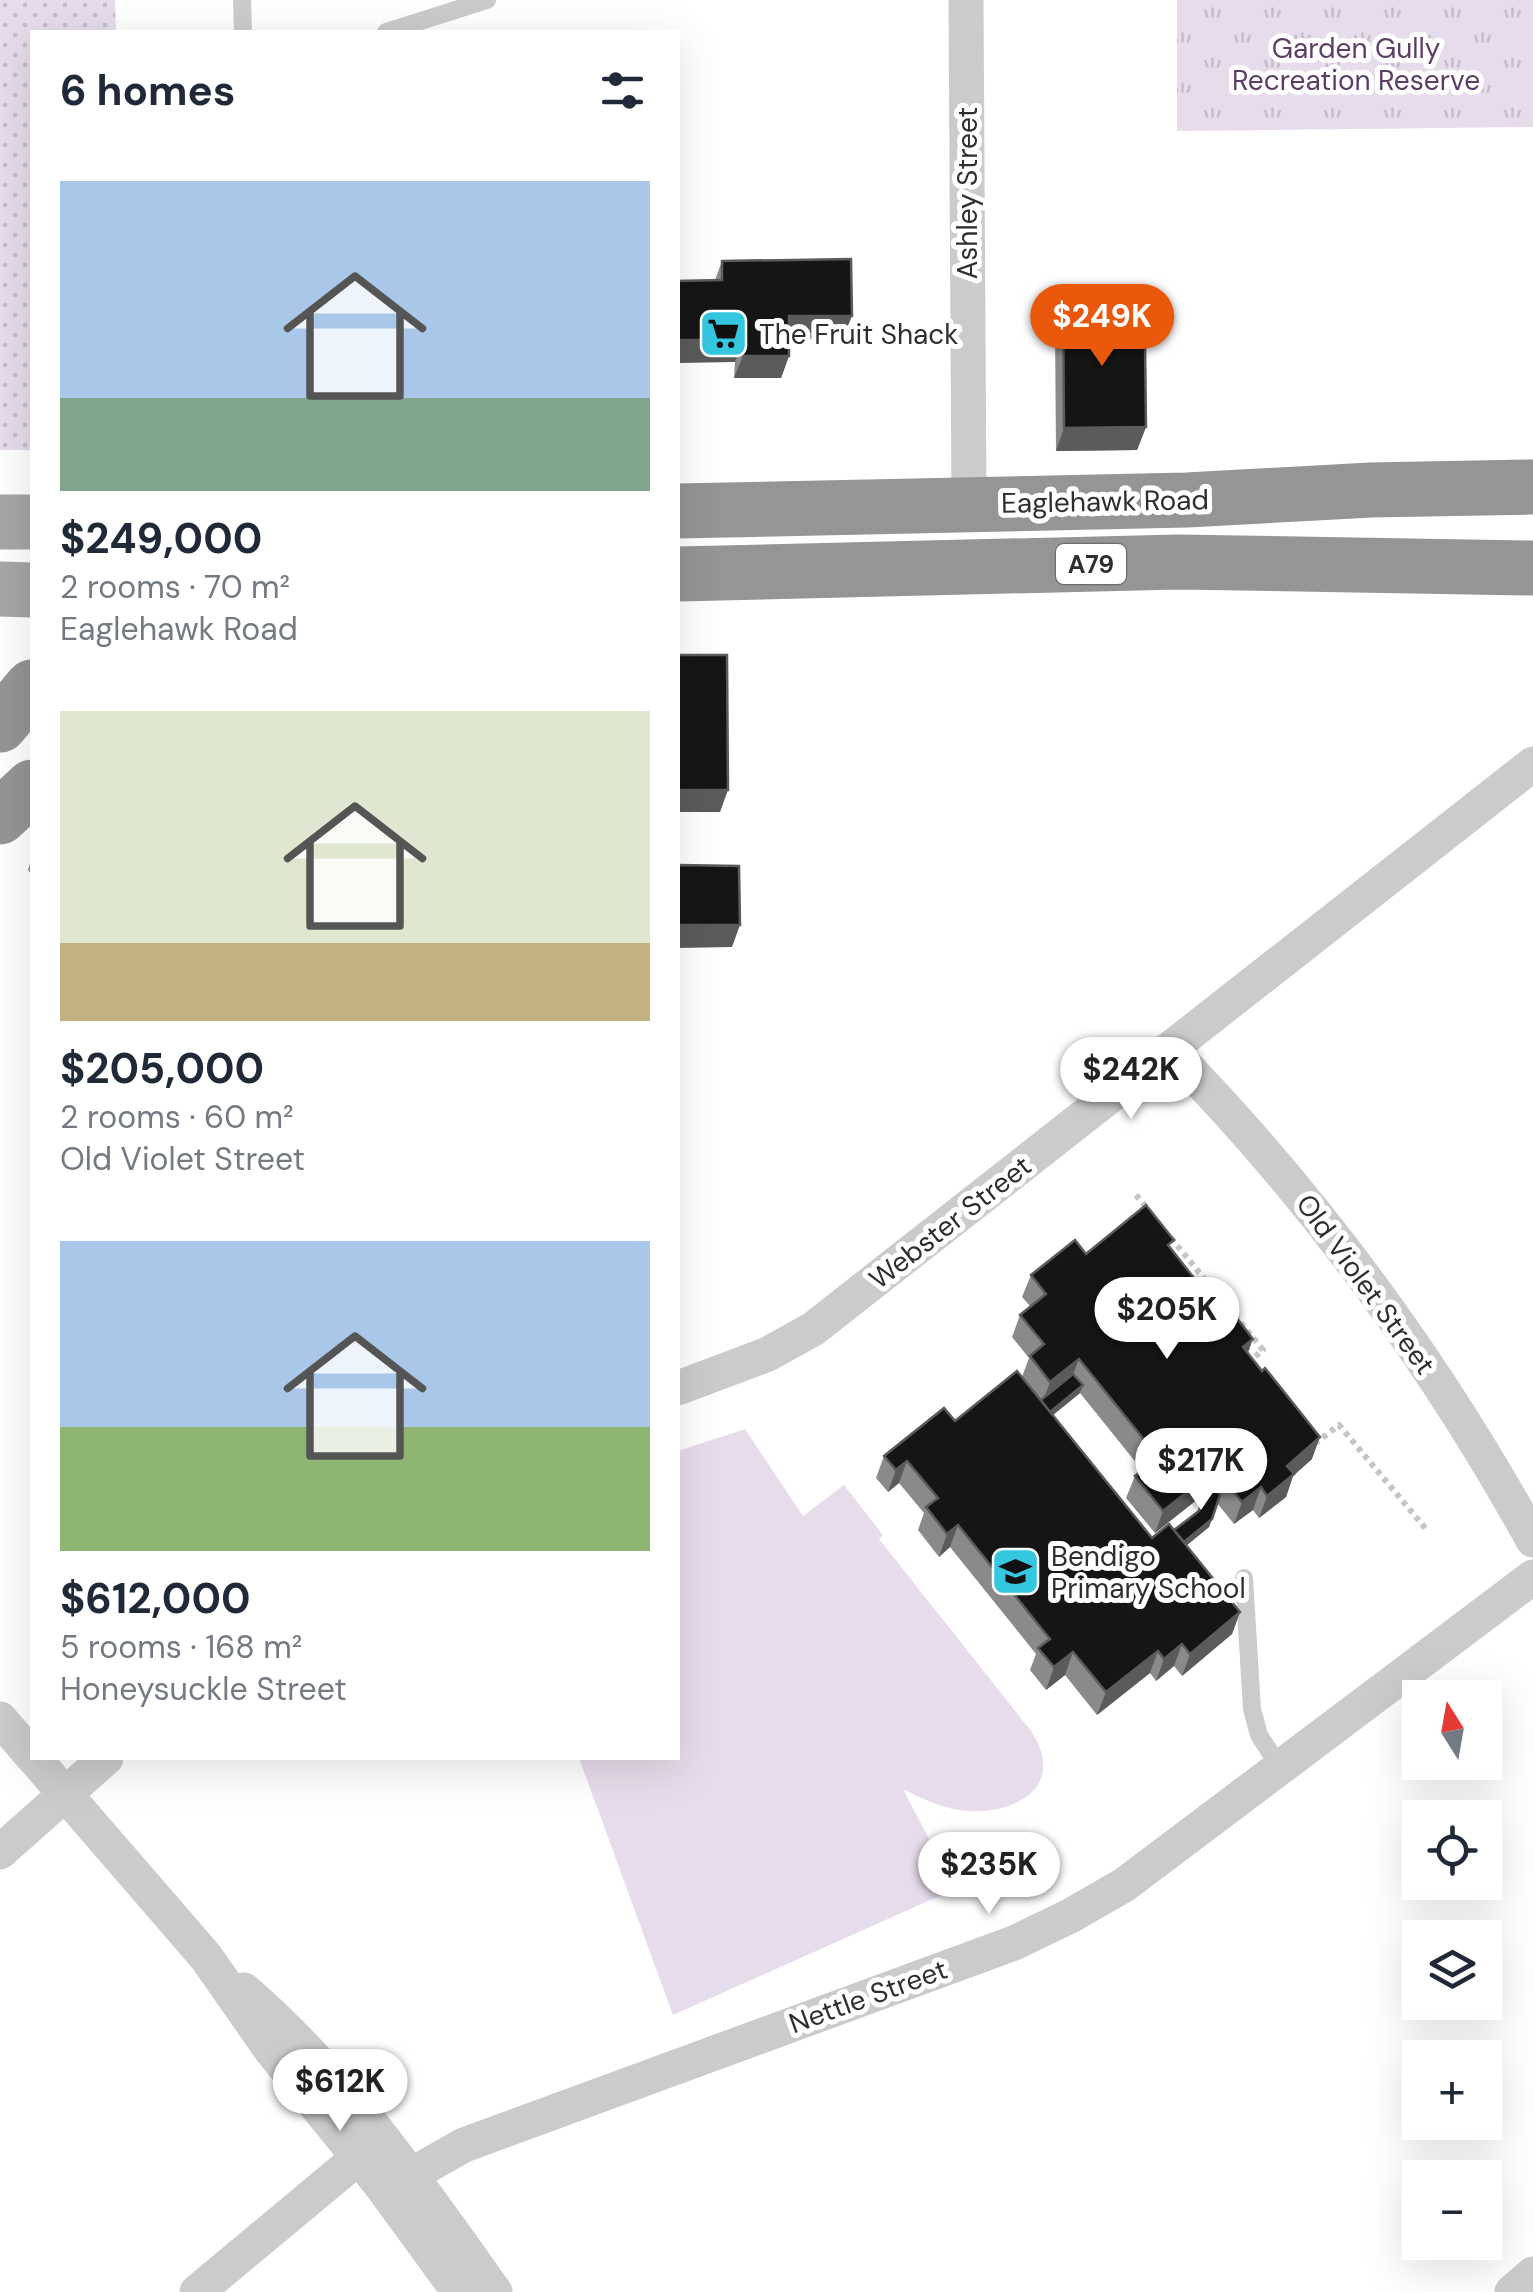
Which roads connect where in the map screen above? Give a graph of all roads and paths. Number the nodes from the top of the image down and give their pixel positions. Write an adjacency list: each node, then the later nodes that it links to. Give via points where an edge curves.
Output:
1 (242, 0): 4 (lane)
2 (487, 0): 5 (lane)
3 (966, 0): 7 (street, Ashley Street)
4 (243, 30)
5 (392, 30)
6 (1533, 486): 7 (highway, Eaglehawk Road)
7 (968, 503): 8 (highway, Eaglehawk Road); 11 (highway, Ashley Street)
8 (680, 511)
9 (0, 522): 10 (main road)
10 (30, 522)
11 (970, 566): 12 (highway, A79); 13 (highway, A79)
12 (1533, 568)
13 (680, 574)
14 (0, 589): 15 (main road)
15 (30, 590)
16 (30, 689): 17 (highway)
17 (0, 725)
18 (1533, 764): 21 (street, Webster Street)
19 (30, 789): 20 (highway)
20 (0, 817)
21 (1170, 1050): 26 (street, Webster Street, via 794,1342); 29 (street, Old Violet Street, via 1264,1149 1363,1272 1480,1446)
22 (1136, 1194): 23 (path)
23 (1159, 1223)
24 (1170, 1237): 25 (path, via 1263,1350 1250,1361)
25 (1261, 1374)
26 (680, 1387)
27 (1306, 1429): 28 (path, via 1317,1442 1339,1425)
28 (1426, 1529)
29 (1533, 1540)
30 (1533, 1577): 36 (street, Nettle Street)
31 (1244, 1578): 36 (lane, via 1252,1708 1259,1735)
32 (0, 1719): 33 (street)
33 (30, 1754)
34 (36, 1760): 37 (street)
35 (104, 1760): 37 (street)
36 (1280, 1768): 41 (street, Nettle Street, via 1124,1885 1042,1930 464,2145)
37 (66, 1794): 38 (street); 39 (street)
38 (0, 1852)
39 (206, 1957): 40 (street); 41 (street, via 290,2030)
40 (359, 2158): 43 (street); 44 (street)
41 (411, 2175): 45 (street)
42 (1533, 2274): 46 (street)
43 (197, 2292)
44 (459, 2292)
45 (495, 2292)
46 (1512, 2292)

